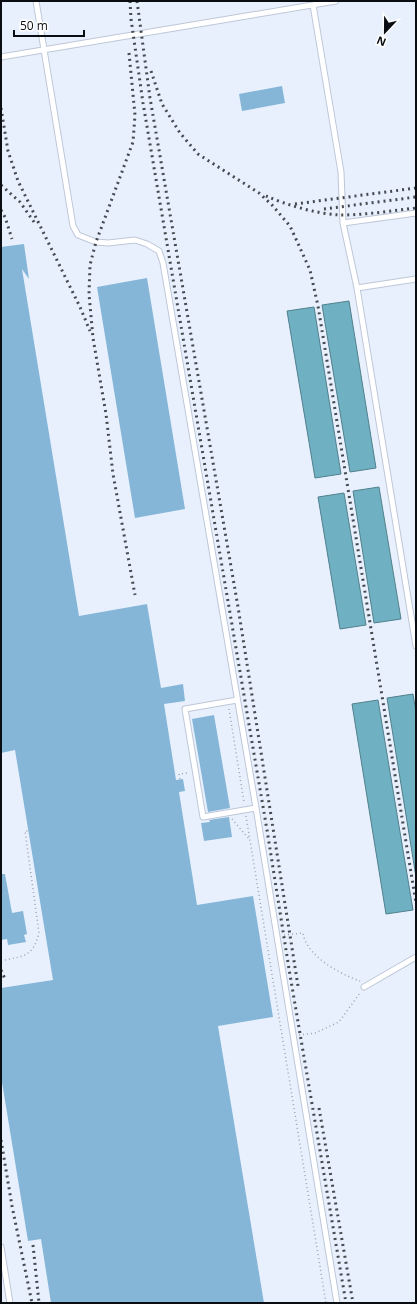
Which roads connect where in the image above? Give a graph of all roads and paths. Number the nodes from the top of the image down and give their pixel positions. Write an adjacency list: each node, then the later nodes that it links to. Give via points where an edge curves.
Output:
1 (36, 1): 4 (lane)
2 (336, 1): 3 (lane)
3 (313, 5): 4 (lane); 7 (lane, via 342,172)
4 (45, 50): 5 (lane); 11 (lane, via 73,226 78,235 96,242 135,240 147,244 159,251 163,263)
5 (1, 57)
6 (416, 213): 7 (lane)
7 (343, 223): 9 (lane)
8 (416, 279): 9 (lane)
9 (357, 288): 10 (lane)
10 (416, 646)
11 (237, 700): 12 (lane); 15 (lane)
12 (227, 702): 13 (lane, via 185,709); 16 (path)
13 (195, 771): 14 (path, via 179,774); 17 (lane, via 203,817)
14 (180, 779)
15 (256, 808): 16 (lane); 20 (lane)
16 (245, 810): 17 (lane); 19 (path)
17 (227, 813): 19 (path)
18 (28, 831): 22 (path, via 25,831 39,933 37,943 32,951)
19 (250, 841): 28 (path)
20 (276, 935): 23 (path, via 303,933 304,940 319,958 344,975); 29 (lane)
21 (416, 957): 24 (lane)
22 (1, 961)
23 (360, 982)
24 (364, 987): 25 (path, via 339,1022)
25 (315, 1033)
26 (1, 1246): 27 (lane)
27 (10, 1303)
28 (326, 1303)
29 (337, 1303)

